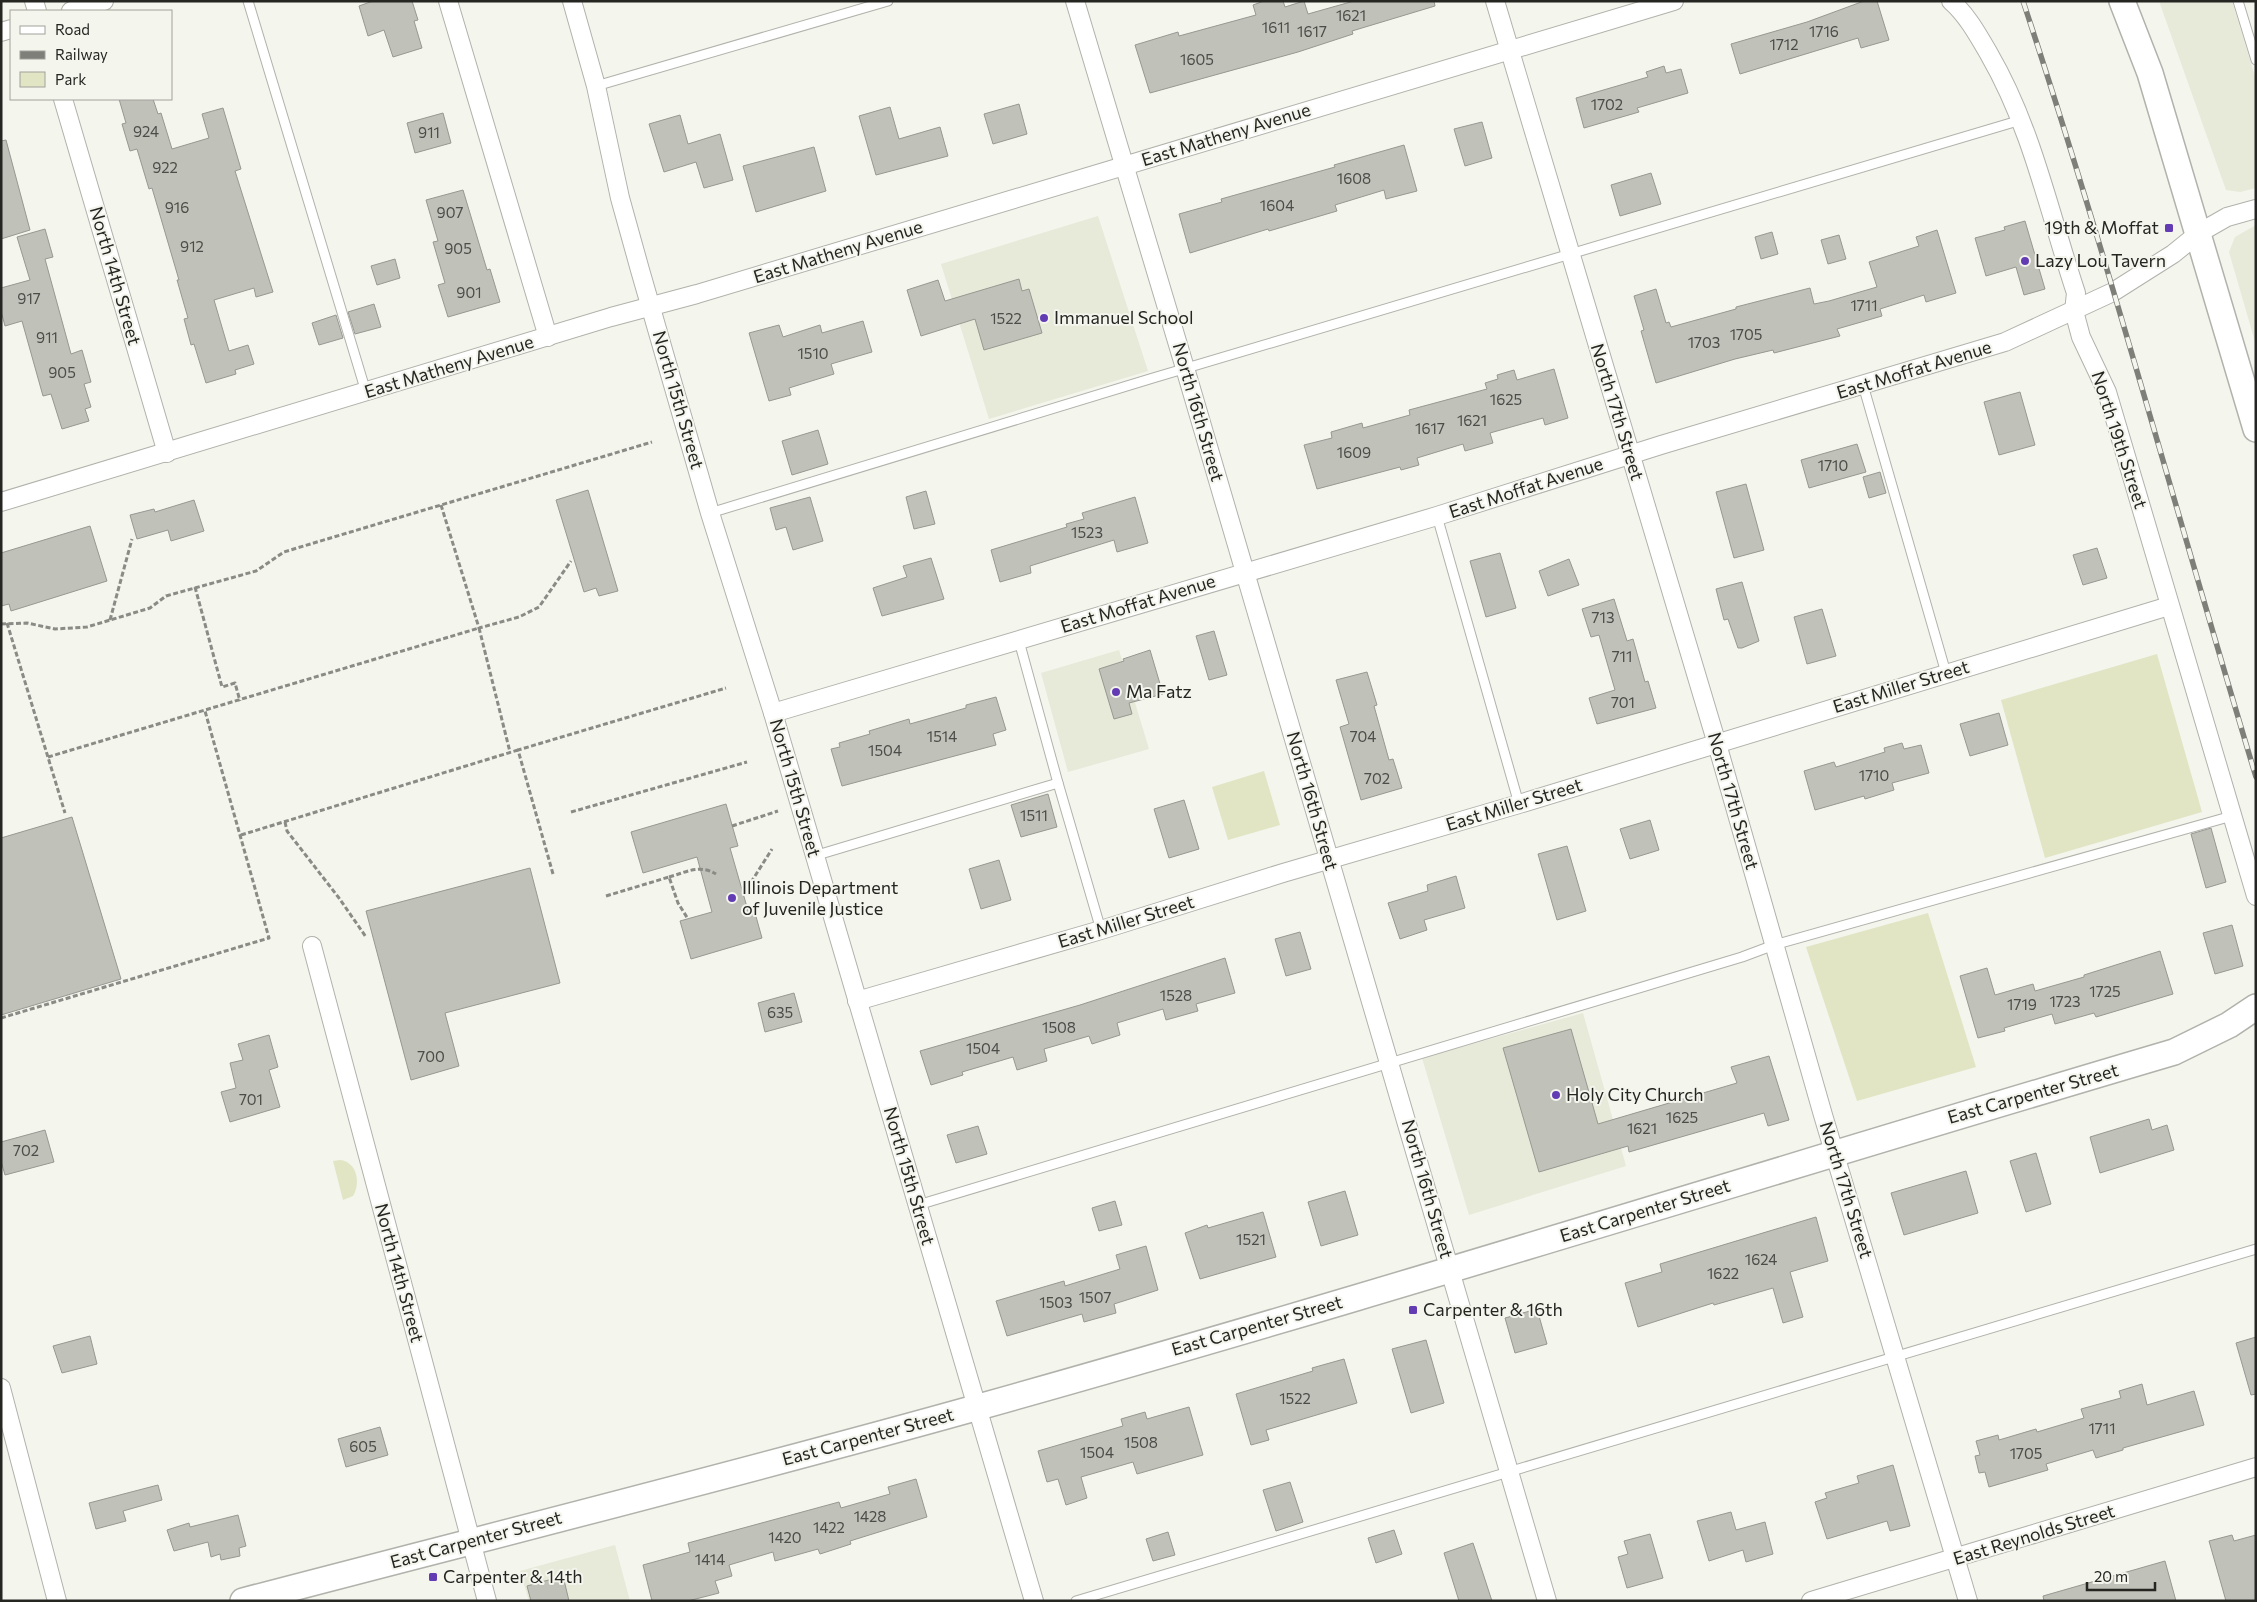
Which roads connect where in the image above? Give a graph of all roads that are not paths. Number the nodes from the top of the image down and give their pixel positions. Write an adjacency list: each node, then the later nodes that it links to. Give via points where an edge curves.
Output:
1 (104, 1): 12 (street)
2 (248, 1): 27 (lane)
3 (448, 1): 24 (street)
4 (572, 1): 15 (street, North 15th Street)
5 (888, 1): 15 (lane)
6 (1075, 1): 18 (street, North 16th Street)
7 (1495, 1): 13 (street, North 17th Street)
8 (1674, 1): 13 (street, East Matheny Avenue)
9 (1951, 1): 17 (street, North 19th Street, via 1975,31)
10 (2122, 1): 20 (street, via 2150,73)
11 (2238, 1): 14 (lane)
12 (74, 10)
13 (1510, 50): 18 (street, East Matheny Avenue); 21 (street, North 17th Street)
14 (2256, 60)
15 (596, 86): 22 (street, North 15th Street, via 620,198)
16 (63, 100): 29 (street, North 14th Street)
17 (2022, 120): 21 (lane); 23 (street, North 19th Street, via 2076,293)
18 (1124, 165): 22 (street, East Matheny Avenue); 25 (street, North 16th Street)
19 (2256, 209): 20 (street, East Moffat Avenue, via 2227,217)
20 (2199, 233): 23 (street, East Moffat Avenue, via 2130,282); 28 (street)
21 (1570, 255): 25 (lane); 30 (street, North 17th Street)
22 (651, 307): 24 (street, East Matheny Avenue); 32 (street, North 15th Street)
23 (2074, 311): 26 (street, East Moffat Avenue, via 2005,342); 35 (street, North 19th Street, via 2081,337 2107,392)
24 (548, 337): 27 (street, East Matheny Avenue)
25 (1185, 368): 32 (lane); 34 (street, North 16th Street)
26 (1863, 385): 30 (street, East Moffat Avenue); 37 (lane)
27 (366, 392): 29 (street, East Matheny Avenue)
28 (2256, 429)
29 (167, 453): 31 (street, East Matheny Avenue)
30 (1630, 455): 33 (street, East Moffat Avenue); 39 (street, North 17th Street)
31 (1, 502)
32 (710, 513): 38 (street, North 15th Street)
33 (1437, 516): 34 (street, East Moffat Avenue); 41 (lane)
34 (1245, 572): 36 (street, East Moffat Avenue); 44 (street, North 16th Street)
35 (2169, 606): 37 (street, East Miller Street); 42 (street, North 19th Street)
36 (1019, 641): 38 (street, East Moffat Avenue); 40 (lane)
37 (1946, 673): 39 (street, East Miller Street)
38 (773, 713): 43 (street, North 15th Street)
39 (1717, 744): 41 (street, East Miller Street); 47 (street, North 17th Street)
40 (1058, 783): 43 (lane); 46 (lane)
41 (1519, 804): 44 (street, East Miller Street)
42 (2232, 816): 45 (street, North 19th Street); 47 (lane)
43 (814, 856): 49 (street, North 15th Street)
44 (1328, 860): 46 (street, East Miller Street); 51 (street, North 16th Street)
45 (2256, 896)
46 (1102, 930): 49 (street, East Miller Street)
47 (1774, 944): 51 (lane, via 1732,960); 52 (street, North 17th Street)
48 (312, 946): 61 (street, North 14th Street)
49 (857, 1001): 53 (street, North 15th Street)
50 (2256, 1006): 52 (street, East Carpenter Street, via 2229,1025 2174,1052)
51 (1389, 1061): 53 (lane); 55 (street, North 16th Street)
52 (1835, 1152): 55 (street, East Carpenter Street); 56 (street, North 17th Street)
53 (918, 1204): 58 (street, North 15th Street)
54 (2256, 1249): 56 (lane)
55 (1450, 1270): 58 (street, East Carpenter Street); 60 (street, North 16th Street)
56 (1896, 1356): 60 (lane); 62 (street, North 17th Street)
57 (1, 1388): 63 (street)
58 (976, 1408): 61 (street, East Carpenter Street); 66 (street, North 15th Street)
59 (2256, 1467): 62 (street, East Reynolds Street)
60 (1509, 1471): 67 (lane); 68 (street, North 16th Street)
61 (470, 1542): 64 (street, East Carpenter Street); 65 (street, North 14th Street)
62 (1956, 1558): 69 (street, East Reynolds Street); 70 (street, North 17th Street)
63 (57, 1601)
64 (243, 1601)
65 (487, 1601)
66 (1034, 1601)
67 (1076, 1601)
68 (1547, 1601)
69 (1811, 1601)
70 (1968, 1601)

